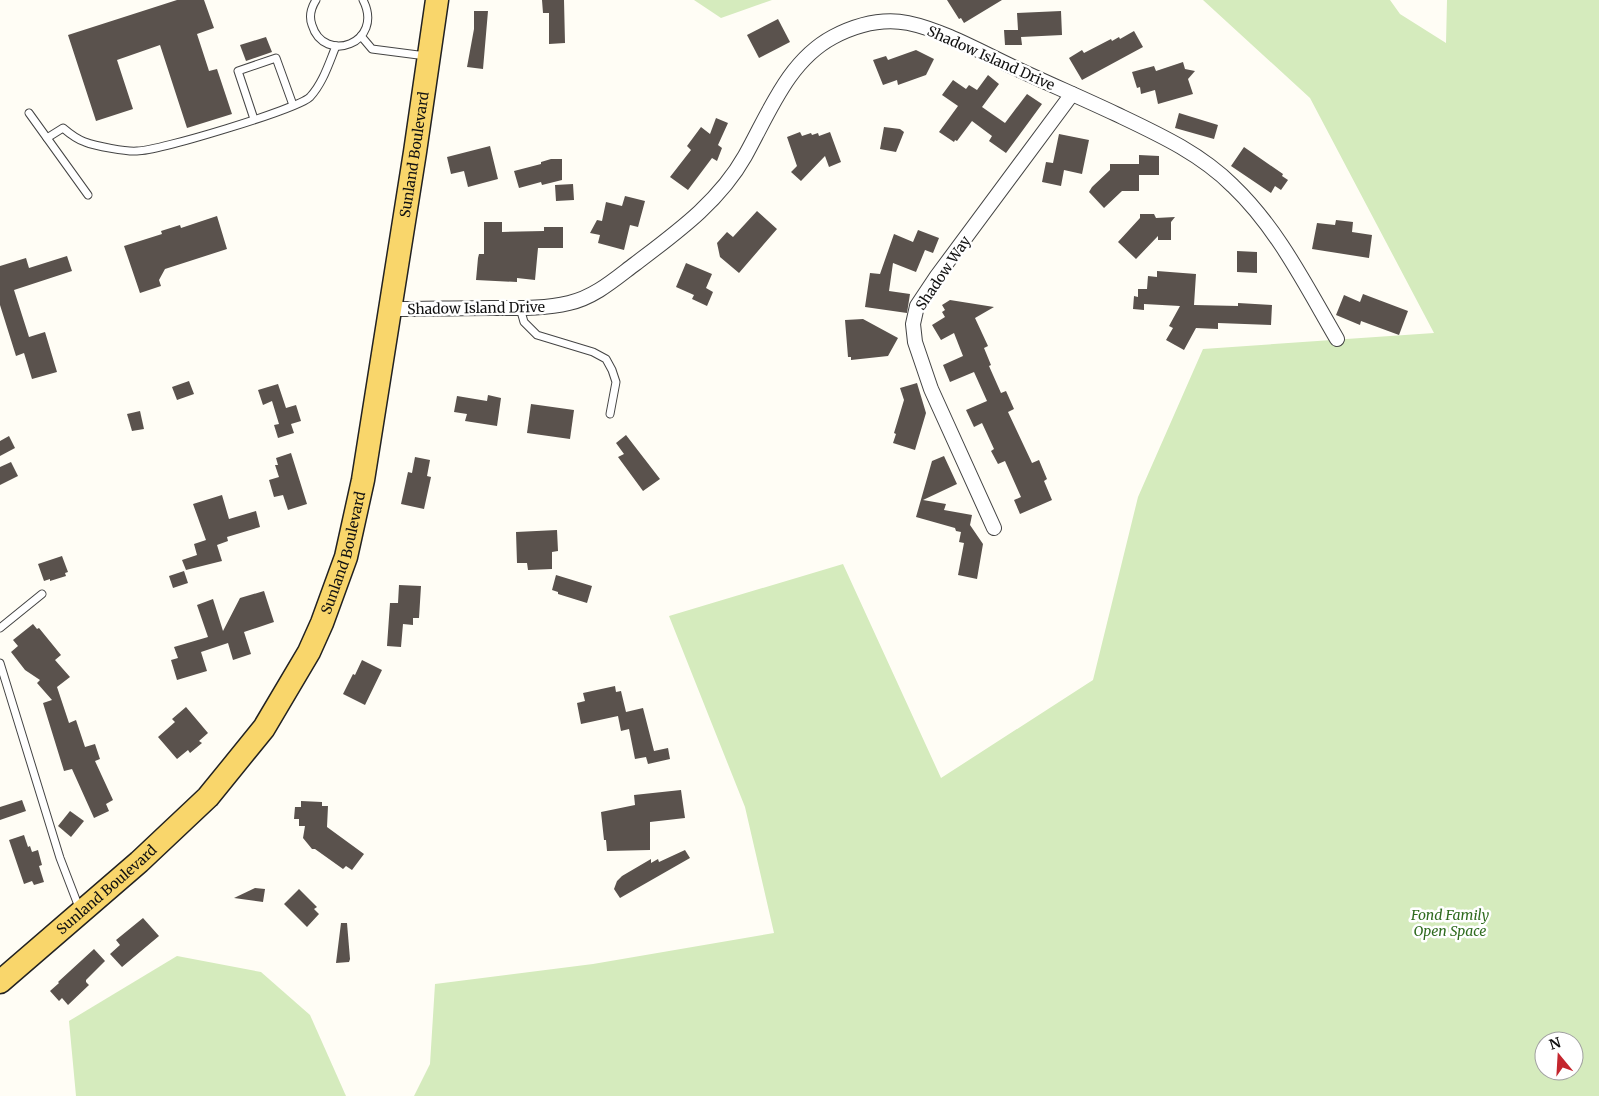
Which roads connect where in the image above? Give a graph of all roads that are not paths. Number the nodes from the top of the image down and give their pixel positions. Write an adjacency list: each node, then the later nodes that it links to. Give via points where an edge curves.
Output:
1 (316, 0): 5 (lane, via 310,20 313,30 326,43)
2 (363, 0): 4 (lane, via 368,18)
3 (436, 0): 6 (main road, Sunland Boulevard)
4 (362, 36): 5 (lane, via 345,46); 6 (lane, via 372,49)
5 (336, 46): 8 (lane, via 326,73 310,98)
6 (429, 56): 14 (main road, Sunland Boulevard)
7 (1072, 94): 13 (street, Shadow Island Drive, via 931,30 906,23 856,26 831,38 800,63 788,78 738,169 720,193 678,232 595,294 572,303); 15 (street, Shadow Island Drive, via 1169,139 1232,185 1284,247); 17 (street, Shadow Way, via 937,276 917,306 913,324 915,342 931,388)
8 (293, 105): 10 (lane); 10 (lane, via 276,58 238,71)
9 (29, 113): 11 (lane)
10 (254, 119): 11 (lane, via 162,148 136,152 86,143 63,128)
11 (47, 138): 12 (lane)
12 (88, 195)
13 (520, 308): 14 (street, Shadow Island Drive); 16 (lane, via 524,322 537,335 593,352 606,360 616,382)
14 (390, 309): 21 (main road, Sunland Boulevard, via 352,533 338,581 309,652 264,728 208,798)
15 (1337, 339)
16 (610, 414)
17 (994, 528)
18 (42, 594): 19 (lane)
19 (0, 628)
20 (0, 663): 21 (lane, via 60,858)
21 (81, 912): 22 (main road, Sunland Boulevard)
22 (0, 982)

